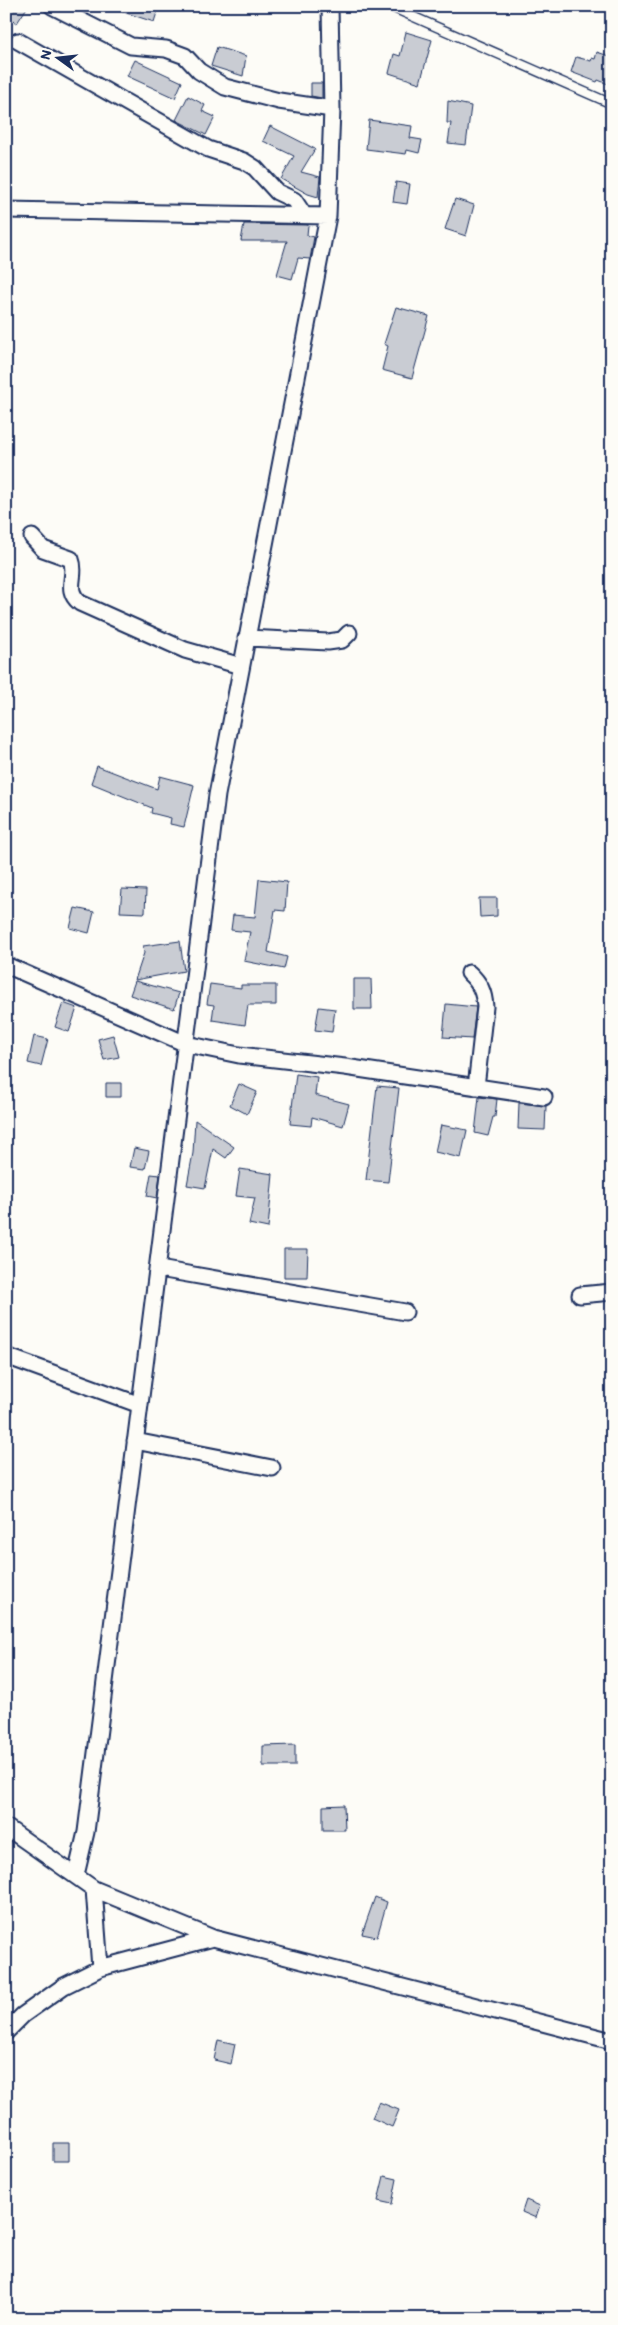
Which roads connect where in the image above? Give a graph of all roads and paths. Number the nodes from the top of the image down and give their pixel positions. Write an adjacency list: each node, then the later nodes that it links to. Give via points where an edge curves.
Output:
1 (52, 6): 6 (street, via 132,46 166,49 185,56 199,71 225,87 279,101)
2 (330, 6): 6 (street)
3 (389, 6): 5 (lane)
4 (18, 41): 8 (street, via 208,149 244,161 277,192 294,200)
5 (612, 104)
6 (332, 109): 9 (street)
7 (6, 210): 8 (street)
8 (304, 215): 9 (street)
9 (328, 216): 12 (street)
10 (32, 537): 13 (street, via 43,549 71,559 74,566 71,590 80,603 185,650)
11 (349, 633): 12 (street, via 342,640 328,642)
12 (246, 638): 13 (street)
13 (241, 666): 16 (street, via 218,795)
14 (6, 965): 16 (street)
15 (469, 973): 17 (street, via 479,982 485,1007)
16 (186, 1044): 17 (street, via 239,1055); 19 (street)
17 (476, 1087): 18 (street)
18 (544, 1097)
19 (159, 1270): 22 (street); 24 (street)
20 (612, 1292): 21 (street)
21 (580, 1295)
22 (405, 1312)
23 (6, 1356): 24 (street)
24 (140, 1405): 25 (street)
25 (135, 1441): 26 (street); 28 (street, via 86,1832)
26 (272, 1468)
27 (6, 1827): 28 (street)
28 (76, 1876): 29 (street)
29 (94, 1889): 30 (street); 31 (street)
30 (213, 1938): 31 (street); 33 (street)
31 (100, 1968): 32 (street, via 64,1986 23,2015)
32 (6, 2032)
33 (612, 2041)

